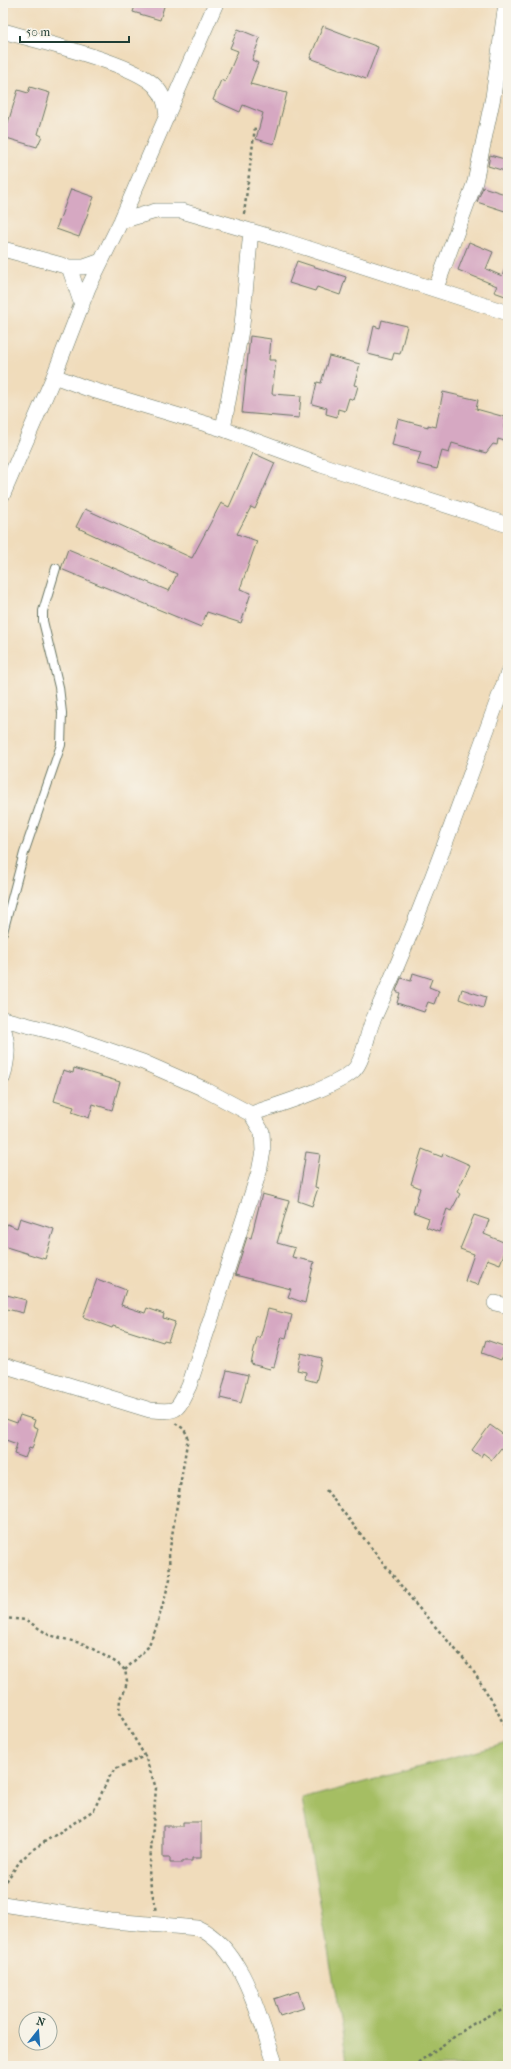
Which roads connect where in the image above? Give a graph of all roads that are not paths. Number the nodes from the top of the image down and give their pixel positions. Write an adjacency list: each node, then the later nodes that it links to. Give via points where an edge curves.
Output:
1 (216, 3): 4 (street)
2 (506, 3): 10 (street, via 493,97 475,182)
3 (3, 31): 4 (street, via 129,69 155,86 165,100)
4 (167, 117): 5 (street)
5 (121, 221): 6 (street, via 156,211 176,210); 8 (street)
6 (246, 230): 10 (street); 14 (street, via 242,325)
7 (3, 249): 9 (street)
8 (101, 261): 9 (street, via 84,267); 11 (street)
9 (69, 267): 11 (street)
10 (436, 288): 12 (street)
11 (82, 305): 13 (street)
12 (508, 313)
13 (54, 376): 14 (street); 15 (street)
14 (223, 429): 16 (street, via 321,465)
15 (3, 494)
16 (508, 525)
17 (56, 568): 19 (lane, via 43,610 43,621 59,687 62,713 61,745 24,853)
18 (508, 673): 23 (street, via 456,816 354,1070 335,1082)
19 (3, 932)
20 (3, 1019): 23 (street, via 62,1034 143,1062 202,1088)
21 (3, 1026): 22 (street, via 8,1042 8,1059)
22 (3, 1077)
23 (251, 1114): 24 (street, via 262,1132 263,1151 259,1172 186,1393 179,1406 170,1412 154,1410)
24 (3, 1365)
25 (3, 1904): 26 (street, via 111,1920 198,1928 205,1931 234,1961 246,1982)
26 (276, 2066)

